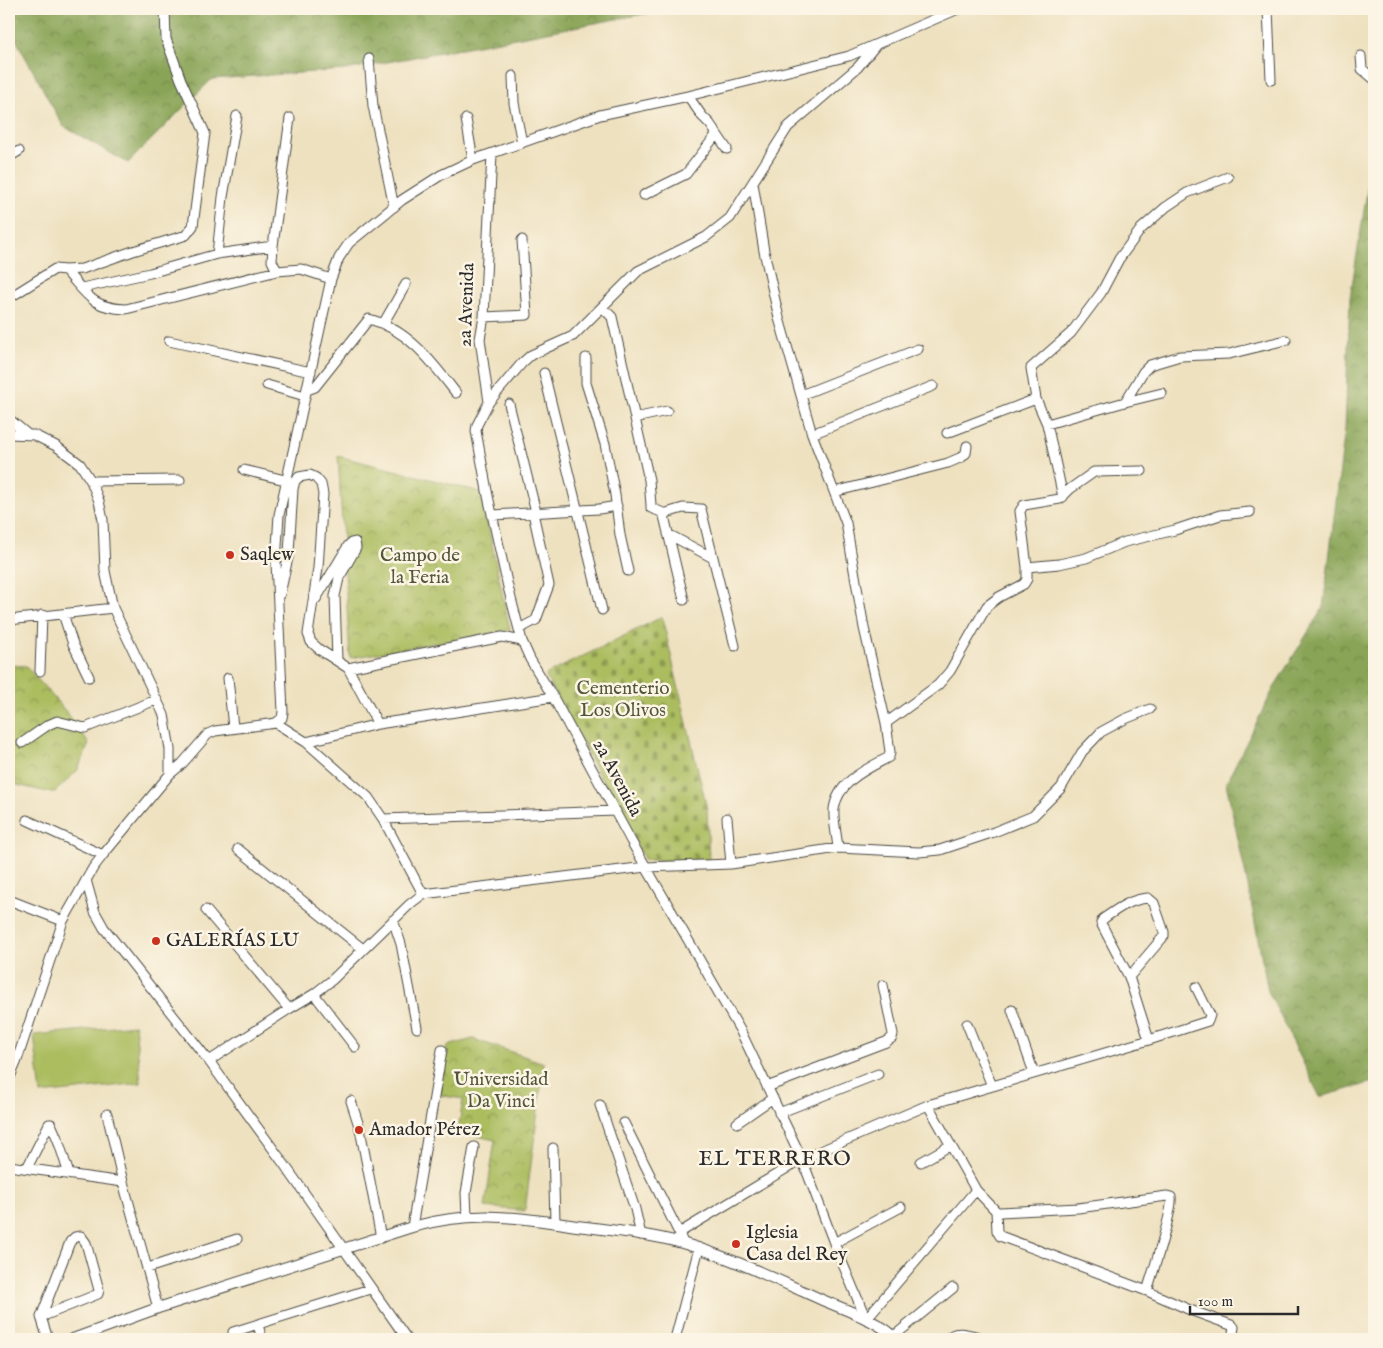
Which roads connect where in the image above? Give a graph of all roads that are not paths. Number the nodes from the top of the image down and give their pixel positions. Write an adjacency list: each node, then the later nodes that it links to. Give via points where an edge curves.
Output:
1 (165, 9): 28 (street, via 166,39 180,80 205,133 193,226 186,235 82,268)
2 (958, 9): 4 (street)
3 (1268, 9): 9 (street)
4 (876, 45): 10 (street, via 848,56); 22 (street, via 858,67 788,127)
5 (1361, 56): 8 (street, via 1362,69)
6 (369, 59): 24 (street, via 373,106)
7 (513, 76): 15 (street, via 514,103)
8 (1374, 79)
9 (1271, 80)
10 (688, 96): 14 (street); 15 (street, via 600,115)
11 (237, 116): 27 (street)
12 (290, 118): 26 (street)
13 (466, 119): 20 (street)
14 (716, 135): 16 (street); 23 (street, via 686,174)
15 (522, 143): 18 (street)
16 (727, 149)
17 (18, 151): 19 (street)
18 (492, 154): 20 (street); 35 (street, 2a Avenida)
19 (9, 157)
20 (473, 160): 24 (street, via 441,175)
21 (1228, 177): 49 (street, via 1187,192 1141,229 1118,259 1101,293 1071,333 1031,368)
22 (753, 183): 34 (street, via 730,218 706,237 638,271); 48 (street, via 764,252)
23 (644, 195)
24 (394, 207): 30 (street, via 349,243)
25 (522, 240): 35 (street, via 527,316)
26 (273, 246): 27 (street); 29 (street, via 272,261)
27 (217, 254): 32 (street)
28 (66, 270): 32 (street); 33 (street, via 55,269)
29 (277, 271): 30 (street, via 301,269); 32 (street, via 126,309 95,303)
30 (331, 279): 41 (street)
31 (406, 284): 36 (street)
32 (82, 288)
33 (9, 298)
34 (602, 307): 50 (street, via 573,336 522,363); 54 (street, via 612,317)
35 (484, 317): 50 (street, 2a Avenida, via 480,340)
36 (382, 324): 45 (street, via 367,320 315,387); 46 (street, via 427,356)
37 (1286, 340): 51 (street, via 1229,354 1180,356 1150,365)
38 (169, 341): 41 (street)
39 (918, 349): 48 (street)
40 (586, 358): 69 (street, via 586,383 605,444)
41 (310, 372): 45 (street)
42 (544, 373): 70 (street)
43 (268, 385): 45 (street)
44 (933, 386): 60 (street)
45 (306, 393): 65 (street)
46 (456, 393)
47 (1162, 393): 51 (street)
48 (801, 395): 60 (street)
49 (1036, 399): 56 (street); 57 (street)
50 (489, 402): 74 (street, 2a Avenida, via 476,431)
51 (1125, 402): 56 (street)
52 (509, 404): 72 (street)
53 (667, 411): 54 (street)
54 (635, 418): 73 (street, via 649,480 651,505)
55 (9, 419): 59 (street)
56 (1047, 424): 68 (street)
57 (947, 433)
58 (9, 434): 59 (street)
59 (27, 434): 66 (street, via 56,446 80,464)
60 (812, 434): 67 (street)
61 (967, 446): 67 (street, via 962,457 948,463)
62 (244, 470): 65 (street)
63 (1142, 472): 68 (street, via 1094,472)
64 (180, 480): 66 (street)
65 (285, 480): 82 (street, via 276,562)
66 (92, 481): 81 (street, via 103,520 105,571)
67 (834, 492): 99 (street, via 846,523 864,628)
68 (1063, 497): 77 (street, via 1021,508)
69 (617, 506): 70 (street); 78 (street)
70 (577, 510): 72 (street); 83 (street)
71 (1250, 512): 77 (street, via 1220,515 1125,542 1086,558)
72 (535, 513): 74 (street); 87 (street, via 549,585 536,620)
73 (663, 514): 75 (street); 76 (street, via 683,508 701,509)
74 (492, 515): 87 (street, 2a Avenida)
75 (668, 534): 76 (street); 79 (street)
76 (713, 558): 89 (street)
77 (1027, 567): 99 (street, via 1024,584 987,606 950,671 938,685)
78 (628, 571)
79 (684, 600)
80 (313, 605): 82 (street, via 324,494 316,478 304,475 295,481 293,489 289,553); 90 (street, via 308,634 311,642); 90 (street, via 348,546 355,542 356,548 339,578 335,596)
81 (113, 608): 84 (street); 96 (street)
82 (277, 609): 98 (street, via 284,712)
83 (602, 610)
84 (63, 614): 85 (street); 93 (street)
85 (42, 616): 86 (street); 92 (street)
86 (9, 620)
87 (519, 629): 88 (street, 2a Avenida)
88 (522, 642): 91 (street, via 502,637); 95 (street, 2a Avenida)
89 (735, 646)
90 (337, 660): 91 (street)
91 (348, 668): 100 (street)
92 (40, 671)
93 (89, 677)
94 (228, 678): 101 (street)
95 (554, 697): 100 (street); 105 (street, 2a Avenida)
96 (156, 700): 103 (street, via 85,728 57,721); 104 (street, via 164,715 170,749)
97 (1150, 710): 109 (street, via 1101,732 1082,752 1060,788 1032,816 940,850)
98 (276, 722): 101 (street); 102 (street)
99 (886, 722): 109 (street, via 889,757 853,778 838,796 834,810)
100 (378, 724): 102 (street)
101 (233, 728): 104 (street, via 208,734)
102 (306, 742): 107 (street, via 368,797)
103 (22, 743)
104 (170, 774): 111 (street)
105 (616, 811): 107 (street); 113 (street, 2a Avenida)
106 (728, 818): 112 (street)
107 (382, 819): 115 (street)
108 (27, 820): 111 (street)
109 (838, 848): 112 (street)
110 (238, 849): 120 (street)
111 (103, 855): 114 (street)
112 (731, 864): 113 (street)
113 (646, 867): 115 (street); 138 (street, 2a Avenida, via 740,1030)
114 (86, 880): 119 (street); 133 (street, via 95,912 104,928)
115 (423, 894): 118 (street)
116 (9, 900): 119 (street)
117 (206, 910): 125 (street)
118 (393, 920): 120 (street); 128 (street, via 401,944)
119 (63, 921): 132 (street)
120 (364, 949): 124 (street)
121 (1129, 977): 121 (street, via 1164,936 1154,904 1148,898 1124,905 1102,919 1104,930); 129 (street)
122 (883, 985): 138 (street, via 892,1038)
123 (1196, 987): 129 (street, via 1210,1014 1208,1021)
124 (314, 994): 125 (street); 130 (street)
125 (289, 1009): 133 (street)
126 (1012, 1010): 134 (street)
127 (967, 1024): 137 (street)
128 (417, 1028)
129 (1149, 1040): 134 (street)
130 (355, 1047)
131 (442, 1050): 161 (street)
132 (13, 1061): 136 (street)
133 (210, 1061): 169 (street)
134 (1034, 1073): 137 (street)
135 (878, 1074): 143 (street)
136 (9, 1079)
137 (992, 1086): 142 (street)
138 (767, 1087): 139 (street, 2a Avenida)
139 (773, 1098): 143 (street, 2a Avenida); 146 (street)
140 (351, 1101): 164 (street, via 360,1129)
141 (600, 1105): 163 (street)
142 (928, 1105): 147 (street); 150 (street)
143 (780, 1113): 150 (street, 2a Avenida)
144 (107, 1114): 155 (street)
145 (624, 1123): 162 (street)
146 (737, 1123)
147 (951, 1145): 151 (street); 156 (street)
148 (474, 1148): 159 (street, via 466,1193)
149 (553, 1148): 160 (street)
150 (802, 1159): 162 (street); 166 (street, 2a Avenida)
151 (921, 1162)
152 (9, 1166): 153 (street)
153 (27, 1168): 154 (street); 154 (street, via 51,1124)
154 (69, 1174): 155 (street)
155 (123, 1182): 170 (street)
156 (976, 1190): 158 (street); 176 (street)
157 (900, 1207): 166 (street)
158 (996, 1211): 173 (street, via 1000,1236); 173 (street, via 1078,1208 1171,1197)
159 (467, 1216): 160 (street); 161 (street)
160 (555, 1222): 163 (street)
161 (412, 1228): 164 (street)
162 (679, 1233): 167 (street)
163 (641, 1235): 167 (street)
164 (381, 1238): 169 (street)
165 (237, 1239): 170 (street)
166 (834, 1243): 176 (street, 2a Avenida)
167 (683, 1244): 168 (street)
168 (700, 1248): 176 (street); 179 (street)
169 (345, 1250): 172 (street); 174 (street)
170 (148, 1268): 174 (street)
171 (953, 1288): 180 (street)
172 (370, 1289): 177 (street); 184 (street)
173 (1147, 1291): 187 (street, via 1231,1325 1234,1328)
174 (158, 1308): 182 (street)
175 (41, 1317): 175 (street, via 70,1242 81,1236 86,1243 98,1294); 181 (street)
176 (866, 1319): 180 (street)
177 (258, 1326): 178 (street); 183 (street)
178 (233, 1332)
179 (675, 1338)
180 (895, 1338)
181 (48, 1339)
182 (73, 1339)
183 (262, 1339)
184 (407, 1339)
185 (948, 1339): 186 (street, via 956,1332)
186 (987, 1339)
187 (1232, 1339)

